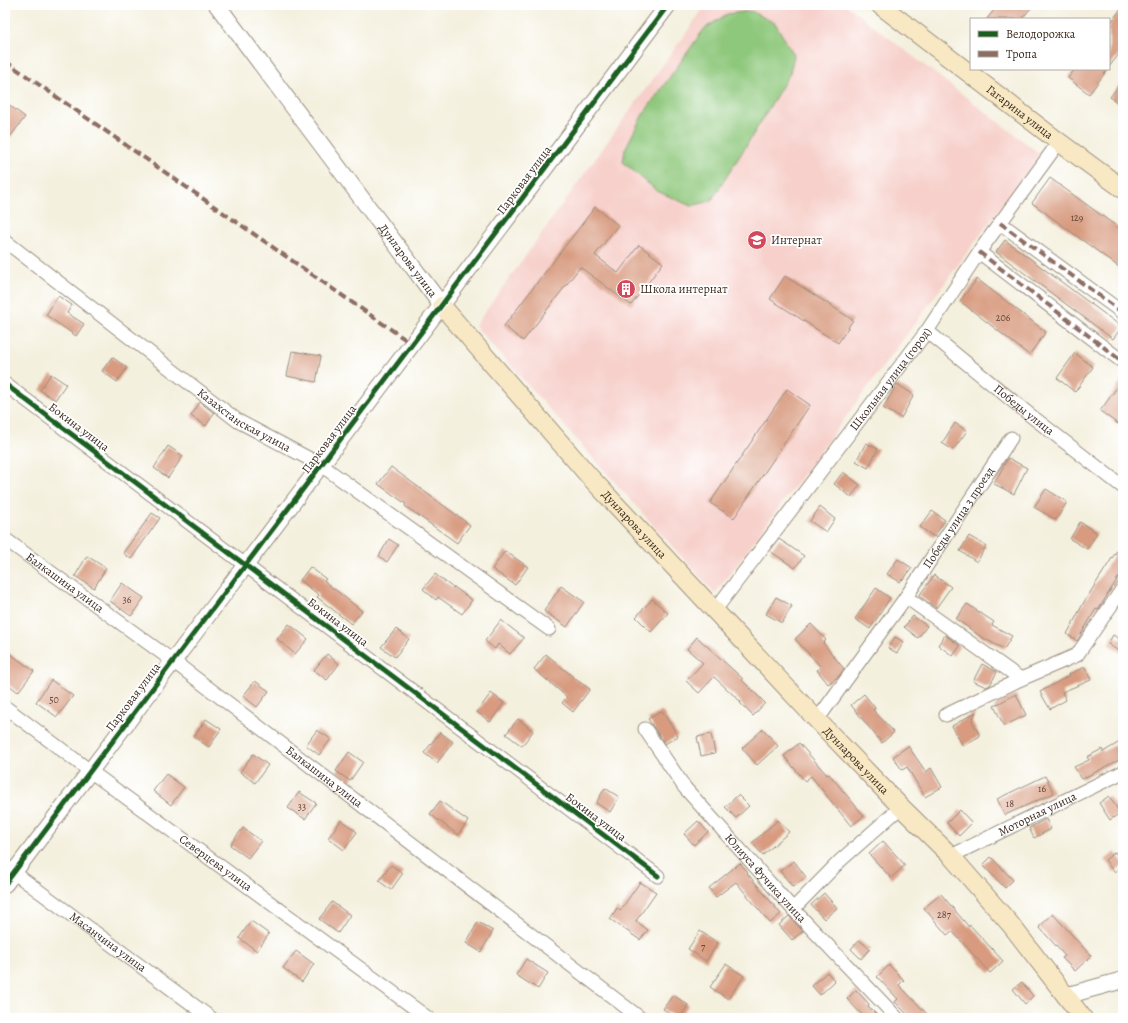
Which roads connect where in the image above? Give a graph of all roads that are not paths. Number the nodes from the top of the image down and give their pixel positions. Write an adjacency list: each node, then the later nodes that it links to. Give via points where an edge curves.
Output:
1 (217, 5): 9 (street, Дунларова улица)
2 (668, 5): 9 (street, Парковая улица)
3 (880, 5): 4 (main road, Гагарина улица)
4 (1059, 142): 5 (main road, Гагарина улица); 6 (street, Школьная улица (город))
5 (1123, 189)
6 (1000, 223): 8 (street, Школьная улица (город)); 10 (street)
7 (5, 241): 15 (street, Казахстанская улица, via 238,421)
8 (979, 252): 11 (street, Школьная улица (город)); 12 (street)
9 (442, 306): 15 (street, Парковая улица); 21 (main road, Дунларова улица, via 589,476)
10 (1123, 313)
11 (927, 330): 16 (street, Победы улица); 21 (street, Школьная улица (город))
12 (1123, 362)
13 (5, 384): 18 (street, Бокина улица)
14 (1011, 438): 20 (street, Победы улица 3 проезд)
15 (322, 465): 18 (street, Парковая улица); 22 (street, Казахстанская улица)
16 (1123, 487)
17 (5, 539): 23 (street, Балкашина улица)
18 (246, 565): 23 (street, Парковая улица); 34 (street, Бокина улица)
19 (1123, 588): 24 (street, via 1077,655)
20 (906, 597): 24 (street); 27 (street, Победы улица 3 проезд)
21 (715, 610): 27 (main road, Дунларова улица)
22 (549, 630)
23 (172, 661): 29 (street, Парковая улица); 40 (street, Балкашина улица)
24 (1021, 679): 26 (street)
25 (5, 707): 29 (street, Северцева улица)
26 (946, 715)
27 (817, 720): 31 (main road, Дунларова улица)
28 (645, 729): 35 (street, Юлиуса Фучика улица, via 685,788)
29 (90, 771): 33 (street, Парковая улица); 39 (street, Северцева улица)
30 (1123, 772): 32 (street, Моторная улица)
31 (901, 807): 32 (main road, Дунларова улица); 35 (street, via 841,860)
32 (951, 856): 37 (main road, Дунларова улица, via 1011,925)
33 (8, 874): 38 (street, Масанчина улица)
34 (658, 876)
35 (793, 909): 41 (street, Юлиуса Фучика улица)
36 (1123, 980): 37 (street)
37 (1065, 996): 42 (main road, Дунларова улица)
38 (211, 1018)
39 (428, 1018)
40 (640, 1018)
41 (897, 1018)
42 (1083, 1018)

